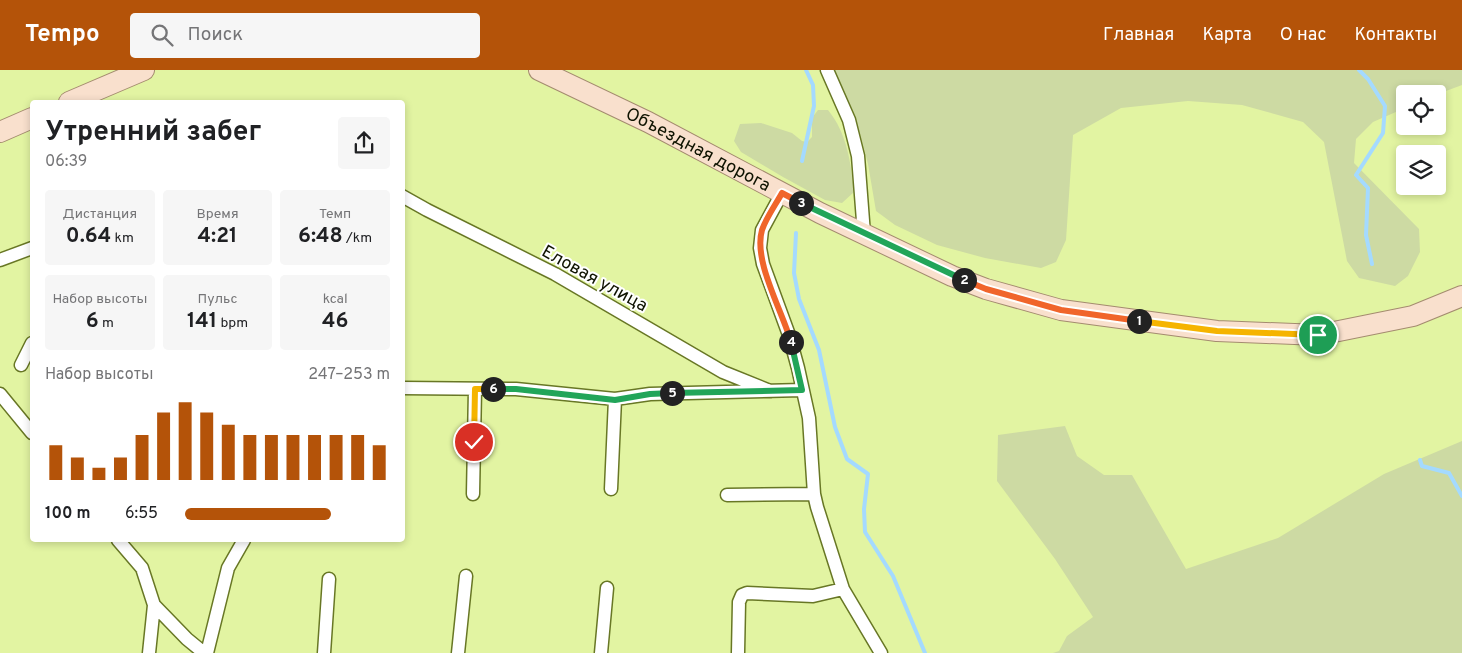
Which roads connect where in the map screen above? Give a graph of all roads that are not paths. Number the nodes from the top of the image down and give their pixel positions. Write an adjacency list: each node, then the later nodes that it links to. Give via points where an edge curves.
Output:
1 (144, 70): 4 (main road)
2 (539, 70): 7 (main road, Объездная дорога, via 648,122)
3 (827, 70): 9 (street, via 850,120 858,156)
4 (73, 100)
5 (30, 119): 6 (main road)
6 (0, 132)
7 (782, 193): 9 (main road, Объездная дорога); 17 (street, via 762,230 760,248 789,335)
8 (405, 198): 18 (street, Еловая улица, via 555,274 723,372)
9 (864, 234): 12 (main road, Объездная дорога, via 952,276 1061,310 1217,331 1318,335 1413,316)
10 (30, 249): 11 (street)
11 (0, 260)
12 (1462, 296)
13 (30, 348): 14 (street)
14 (21, 365)
15 (405, 388): 16 (street)
16 (475, 389): 20 (street, via 516,389); 23 (street)
17 (802, 390): 18 (street); 24 (street, via 809,418)
18 (770, 391): 20 (street, via 650,394)
19 (0, 394): 21 (street)
20 (615, 400): 22 (street)
21 (30, 431)
22 (611, 489)
23 (472, 494)
24 (814, 494): 25 (street); 31 (street)
25 (727, 495)
26 (120, 542): 32 (street, via 142,568)
27 (243, 542): 34 (street, via 228,568)
28 (466, 576): 36 (street)
29 (329, 579): 35 (street)
30 (607, 588): 37 (street)
31 (843, 589): 38 (street, via 813,596 742,595 739,602); 39 (street)
32 (154, 605): 33 (street); 34 (street)
33 (149, 653)
34 (205, 653)
35 (324, 653)
36 (458, 653)
37 (601, 653)
38 (738, 653)
39 (881, 653)

